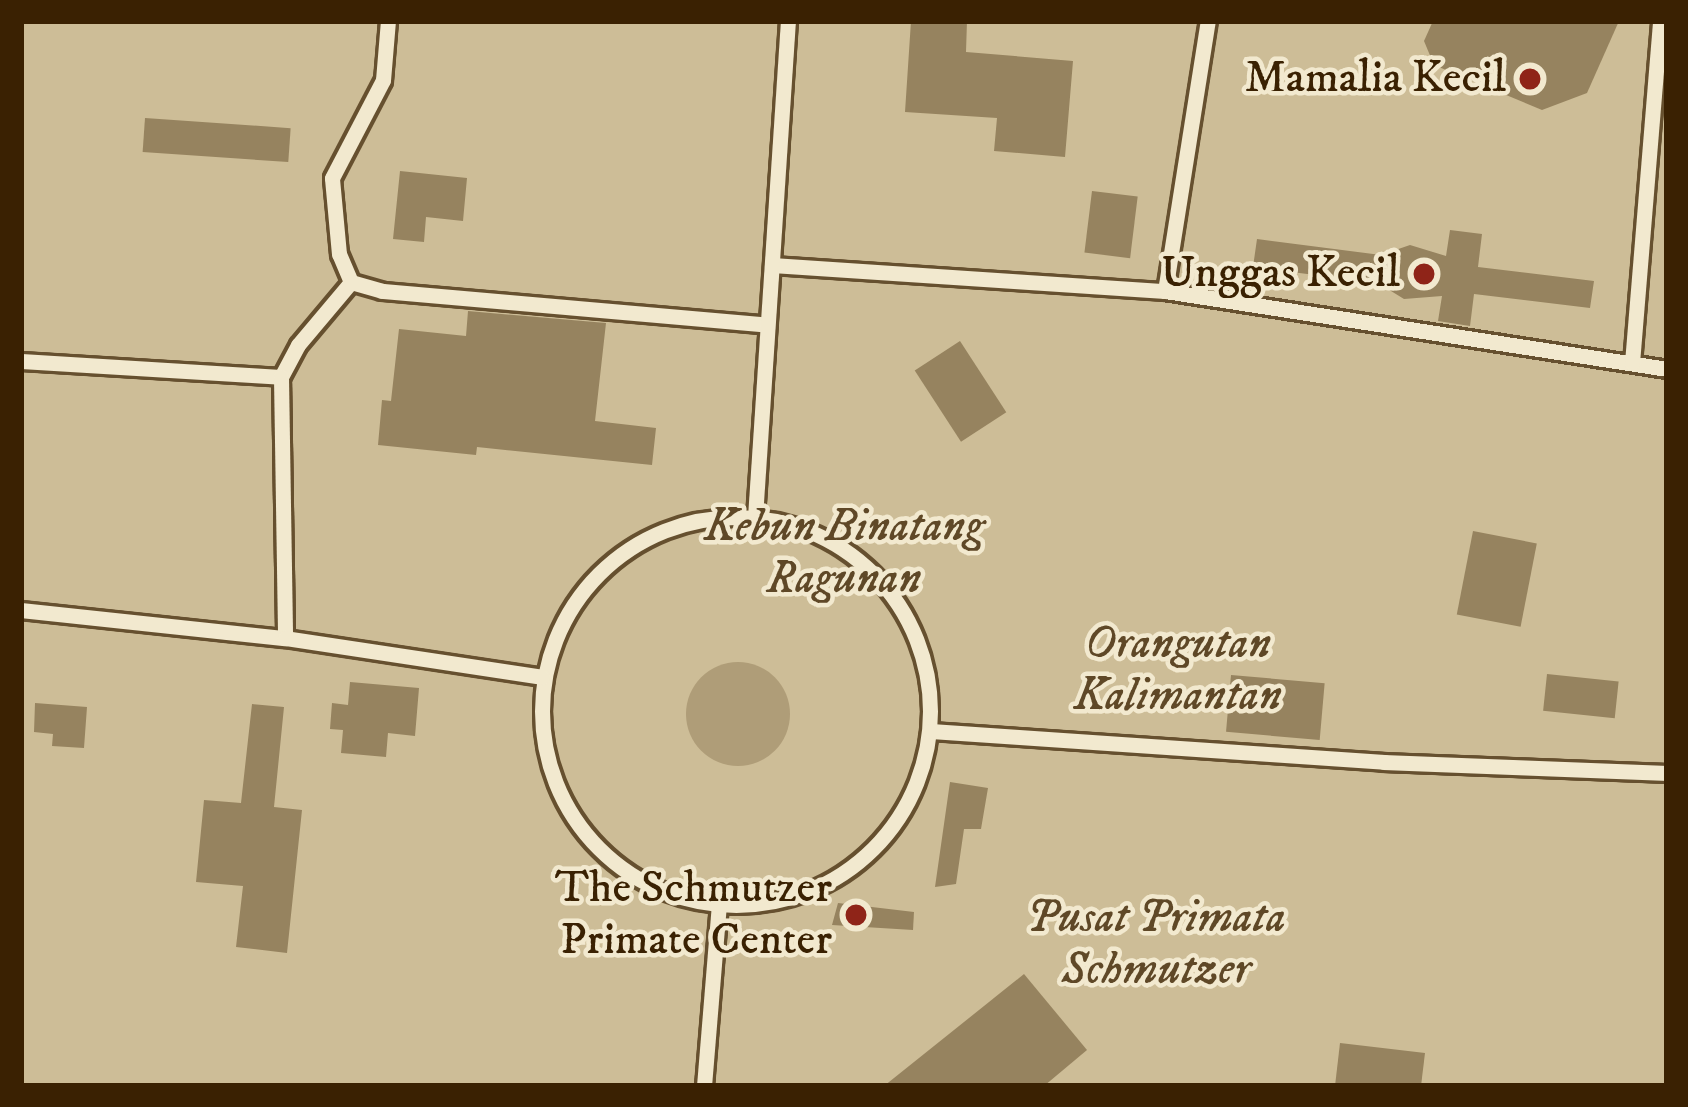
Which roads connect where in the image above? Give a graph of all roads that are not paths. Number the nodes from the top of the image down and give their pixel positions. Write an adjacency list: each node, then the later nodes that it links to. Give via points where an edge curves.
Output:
1 (388, 21): 6 (lane, via 383,80 332,178 339,254)
2 (788, 21): 5 (lane)
3 (1208, 21): 7 (lane)
4 (1660, 21): 10 (lane)
5 (772, 265): 7 (lane); 8 (lane)
6 (351, 282): 8 (lane); 12 (lane)
7 (1165, 291): 10 (lane)
8 (767, 325): 13 (lane)
9 (21, 361): 12 (lane)
10 (1632, 363): 11 (lane)
11 (1667, 368)
12 (281, 377): 15 (lane)
13 (755, 518): 16 (lane, via 706,519 659,532 617,556 574,603); 17 (lane, via 835,545 887,588 920,647)
14 (21, 610): 15 (lane)
15 (284, 638): 16 (lane)
16 (542, 677): 19 (lane, via 544,752 560,799 588,840 626,873 670,895)
17 (931, 731): 18 (lane); 19 (lane, via 918,782 892,829 855,866 790,897)
18 (1667, 772)
19 (719, 905): 20 (lane)
20 (704, 1086)

